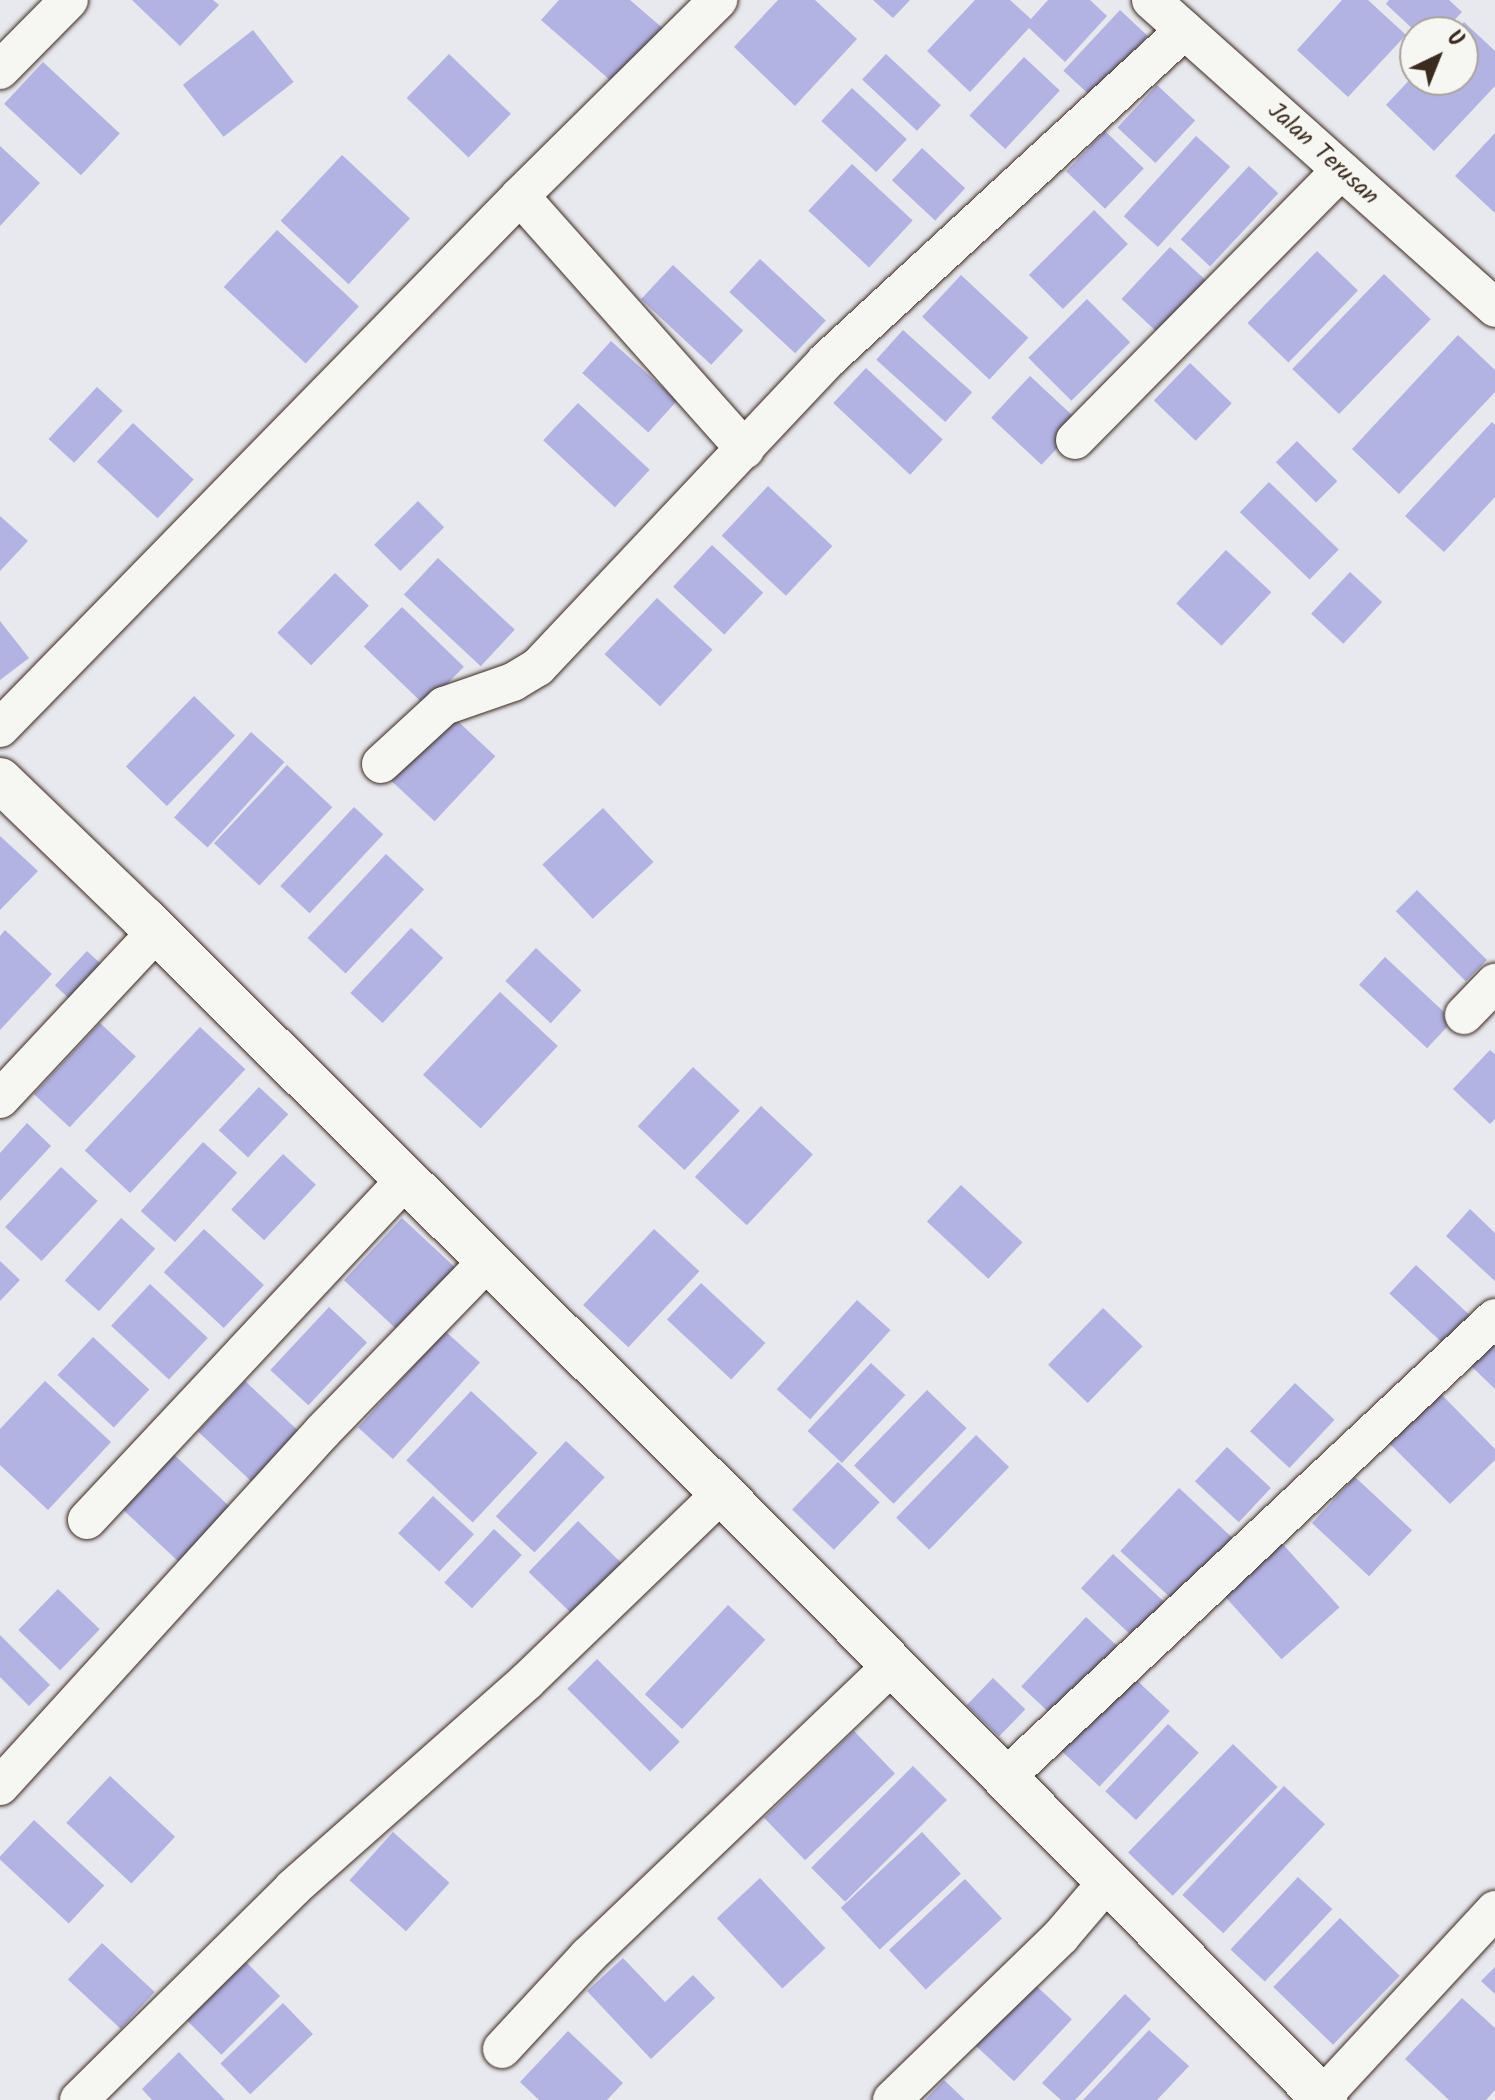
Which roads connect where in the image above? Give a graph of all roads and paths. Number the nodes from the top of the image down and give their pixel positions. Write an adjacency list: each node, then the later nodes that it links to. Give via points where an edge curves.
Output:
1 (69, 0): 5 (street)
2 (718, 0): 7 (street)
3 (1151, 0): 4 (street, Jalan Terusan)
4 (1185, 30): 6 (street, Jalan Terusan); 10 (street, via 826,361)
5 (0, 70)
6 (1341, 170): 8 (street, Jalan Terusan); 9 (street)
7 (520, 196): 10 (street); 11 (street)
8 (1495, 308)
9 (1075, 440)
10 (745, 449): 12 (street, via 538,667 513,682 444,706)
11 (0, 728)
12 (381, 764)
13 (0, 780): 14 (street)
14 (157, 931): 17 (street); 18 (street)
15 (1495, 983): 16 (street)
16 (1464, 1015)
17 (0, 1099)
18 (406, 1179): 19 (street); 22 (street)
19 (488, 1261): 21 (street); 25 (street, via 323,1431)
20 (1495, 1318): 24 (street)
21 (722, 1493): 23 (street); 30 (street, via 527,1681 293,1888)
22 (87, 1520)
23 (892, 1665): 24 (street); 28 (street, via 588,1956)
24 (1005, 1778): 26 (street)
25 (0, 1786)
26 (1107, 1882): 29 (street); 31 (street, via 1061,1936)
27 (1495, 1910): 29 (street)
28 (502, 2049)
29 (1324, 2099)
30 (79, 2100)
31 (892, 2100)

